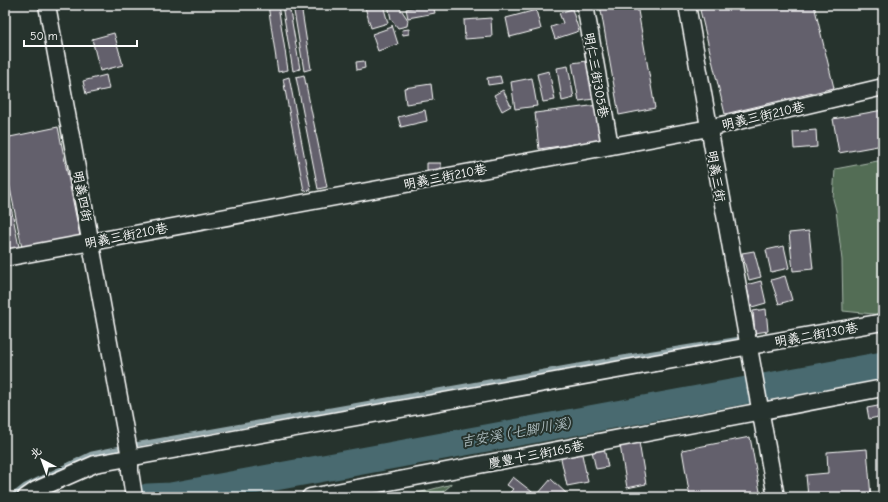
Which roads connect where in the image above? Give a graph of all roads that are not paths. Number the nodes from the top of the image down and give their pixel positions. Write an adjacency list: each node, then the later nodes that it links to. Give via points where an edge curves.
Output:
1 (47, 5): 7 (street, 明義四街)
2 (585, 5): 6 (street, 明仁三街305巷)
3 (687, 5): 5 (street, 明義三街)
4 (883, 87): 5 (street, 明義三街210巷)
5 (709, 128): 6 (street, 明義三街210巷); 10 (street, 明義三街)
6 (610, 146): 7 (street, 明義三街210巷)
7 (91, 242): 8 (street, 明義三街210巷); 13 (street, 明義四街)
8 (5, 258)
9 (883, 322): 10 (street, 明義二街130巷)
10 (748, 346): 12 (street, 明義三街); 13 (street, 明義二街130巷)
11 (883, 388): 12 (street, 慶豐十三街165巷)
12 (761, 412): 16 (street, 慶豐十三街165巷); 17 (street, 明義三街)
13 (130, 464): 14 (street, 明義二街130巷, via 95,464 36,490); 15 (street, 明義四街)
14 (26, 497)
15 (134, 497)
16 (310, 497)
17 (776, 497)

